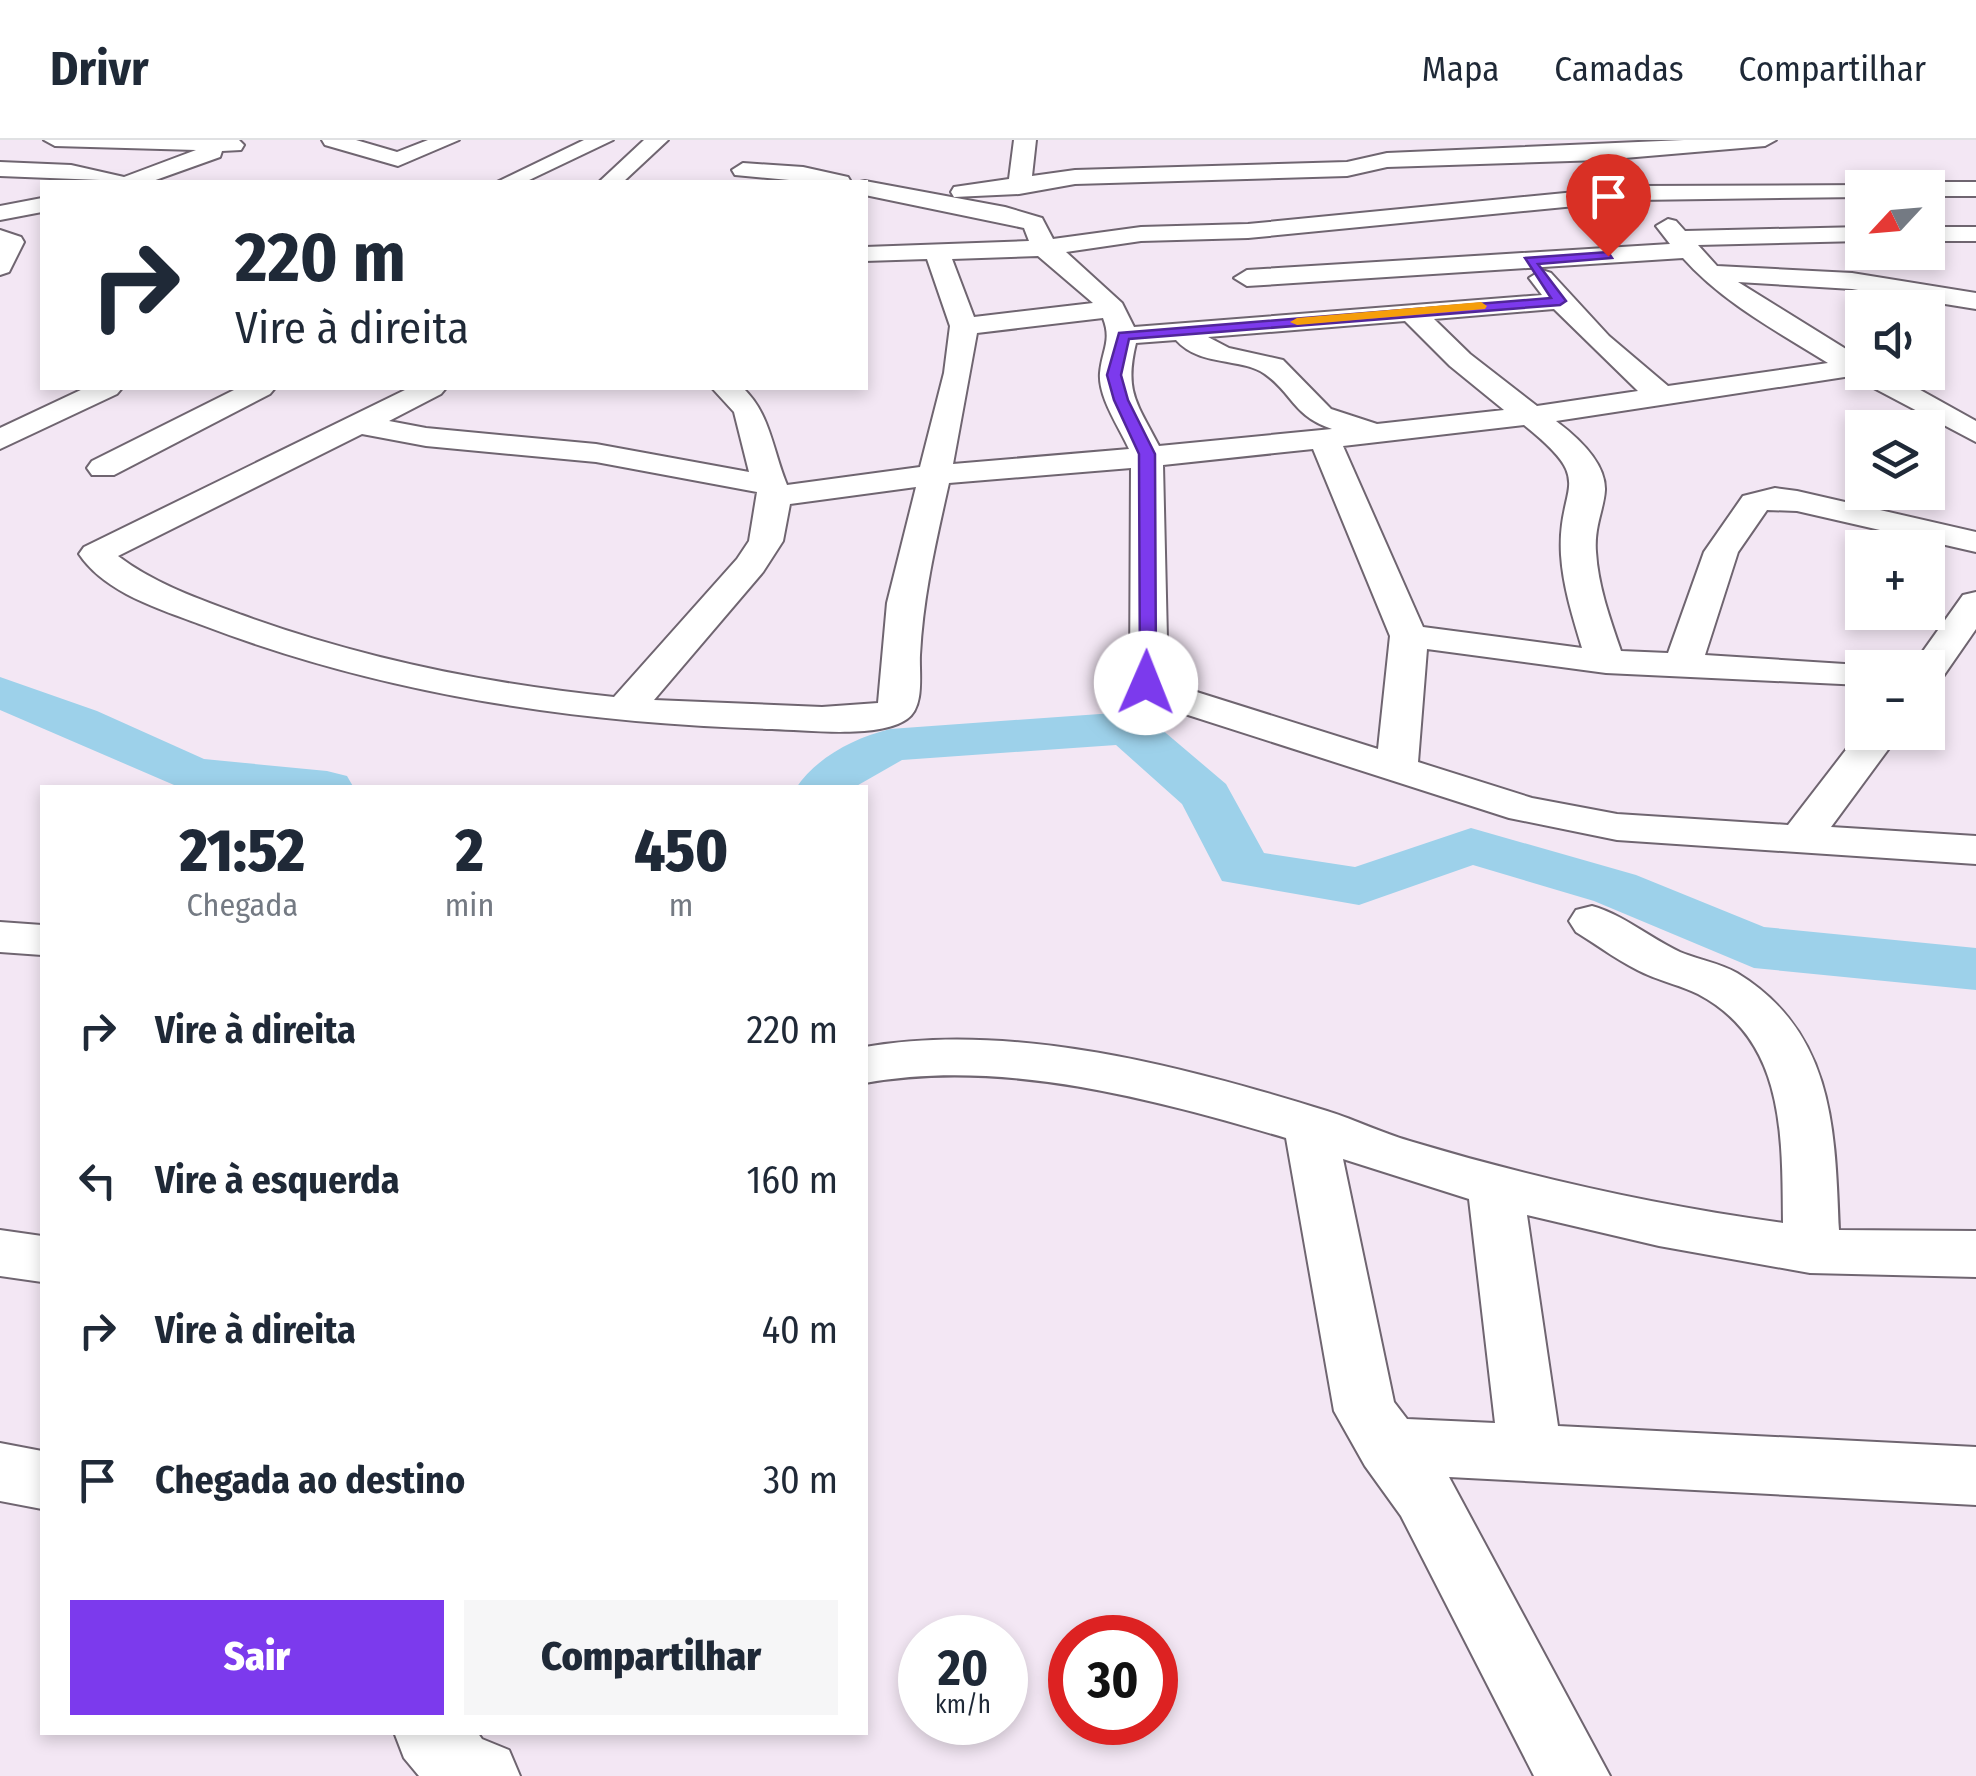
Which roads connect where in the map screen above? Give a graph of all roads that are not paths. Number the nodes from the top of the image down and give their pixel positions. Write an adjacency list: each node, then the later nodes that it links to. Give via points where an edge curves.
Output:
1 (55, 140): 8 (street)
2 (333, 140): 3 (street, via 398,159)
3 (448, 140)
4 (602, 140): 17 (street)
5 (656, 140): 18 (street)
6 (1025, 140): 21 (street)
7 (1373, 140): 11 (street)
8 (241, 142): 16 (street)
9 (1698, 144): 10 (street); 12 (street)
10 (1601, 153): 11 (street); 24 (street)
11 (1388, 160): 21 (street, via 1347,168 1162,167)
12 (1762, 162): 20 (street); 24 (street)
13 (0, 169): 15 (street)
14 (744, 169): 19 (street)
15 (109, 180)
16 (144, 180)
17 (521, 180)
18 (612, 180)
19 (831, 180)
20 (1845, 185)
21 (1018, 187): 26 (street)
22 (1945, 189): 23 (street)
23 (1976, 189)
24 (1637, 193): 32 (street); 33 (street)
25 (22, 209): 27 (street)
26 (895, 215): 33 (street); 33 (street, via 1026,220 1038,228); 34 (street); 43 (street)
27 (0, 222)
28 (1945, 234): 29 (street)
29 (1976, 234)
30 (1845, 235): 32 (street)
31 (0, 237): 36 (street, via 12,242)
32 (1682, 244): 35 (street); 37 (street)
33 (1044, 248): 42 (street, via 1079,274)
34 (868, 250)
35 (1530, 261): 38 (street); 39 (street)
36 (0, 267)
37 (1710, 272): 40 (street, via 1852,281); 45 (street)
38 (1247, 278)
39 (1560, 301): 41 (street); 52 (street)
40 (1976, 302)
41 (1410, 312): 44 (street); 54 (street)
42 (1118, 322): 43 (street); 44 (street); 59 (street, via 1114,375)
43 (964, 326): 61 (street)
44 (1178, 332): 55 (street, via 1220,354 1274,366 1320,415)
45 (1845, 361)
46 (1845, 372): 52 (street)
47 (103, 390): 57 (street)
48 (256, 390): 60 (street)
49 (424, 390): 53 (street)
50 (729, 390): 62 (street, via 749,410)
51 (1898, 390): 56 (street)
52 (1664, 397): 54 (street)
53 (359, 410): 62 (street, via 426,437 596,453); 70 (street, via 96,554 153,592 258,635 434,681)
54 (1528, 416): 55 (street); 67 (street, via 1581,462 1589,489 1577,552)
55 (1376, 432): 58 (street)
56 (1976, 434)
57 (0, 440)
58 (1326, 440): 59 (street); 65 (street)
59 (1147, 454): 61 (street); 72 (street, via 1149,690)
60 (102, 468)
61 (932, 475): 62 (street); 70 (street, via 905,602 898,706 892,712 857,718)
62 (772, 490): 70 (street, via 766,541 751,565)
63 (1976, 542): 68 (street, via 1797,501 1755,503 1721,552)
64 (1976, 604): 66 (street)
65 (1409, 636): 67 (street); 72 (street)
66 (1943, 650)
67 (1606, 662): 68 (street)
68 (1683, 666): 69 (street)
69 (1845, 673)
70 (623, 711)
71 (1868, 750): 73 (street)
72 (1396, 768): 73 (street, via 1524,809 1617,828)
73 (1800, 838): 74 (street)
74 (1976, 850)
75 (1592, 921): 81 (street, via 1660,962 1716,983 1770,1022 1798,1074 1805,1106)
76 (0, 936): 77 (street)
77 (40, 940)
78 (868, 1064): 79 (street, via 922,1056 1112,1076)
79 (1310, 1126): 80 (street); 85 (street, via 1365,1411)
80 (1495, 1184): 81 (street, via 1607,1213); 86 (street)
81 (1812, 1250): 83 (street)
82 (0, 1253): 84 (street)
83 (1976, 1254)
84 (40, 1259)
85 (1387, 1446): 86 (street); 90 (street, via 1424,1495)
86 (1530, 1454): 88 (street)
87 (0, 1472): 89 (street)
88 (1976, 1476)
89 (40, 1480)
90 (1573, 1776)

